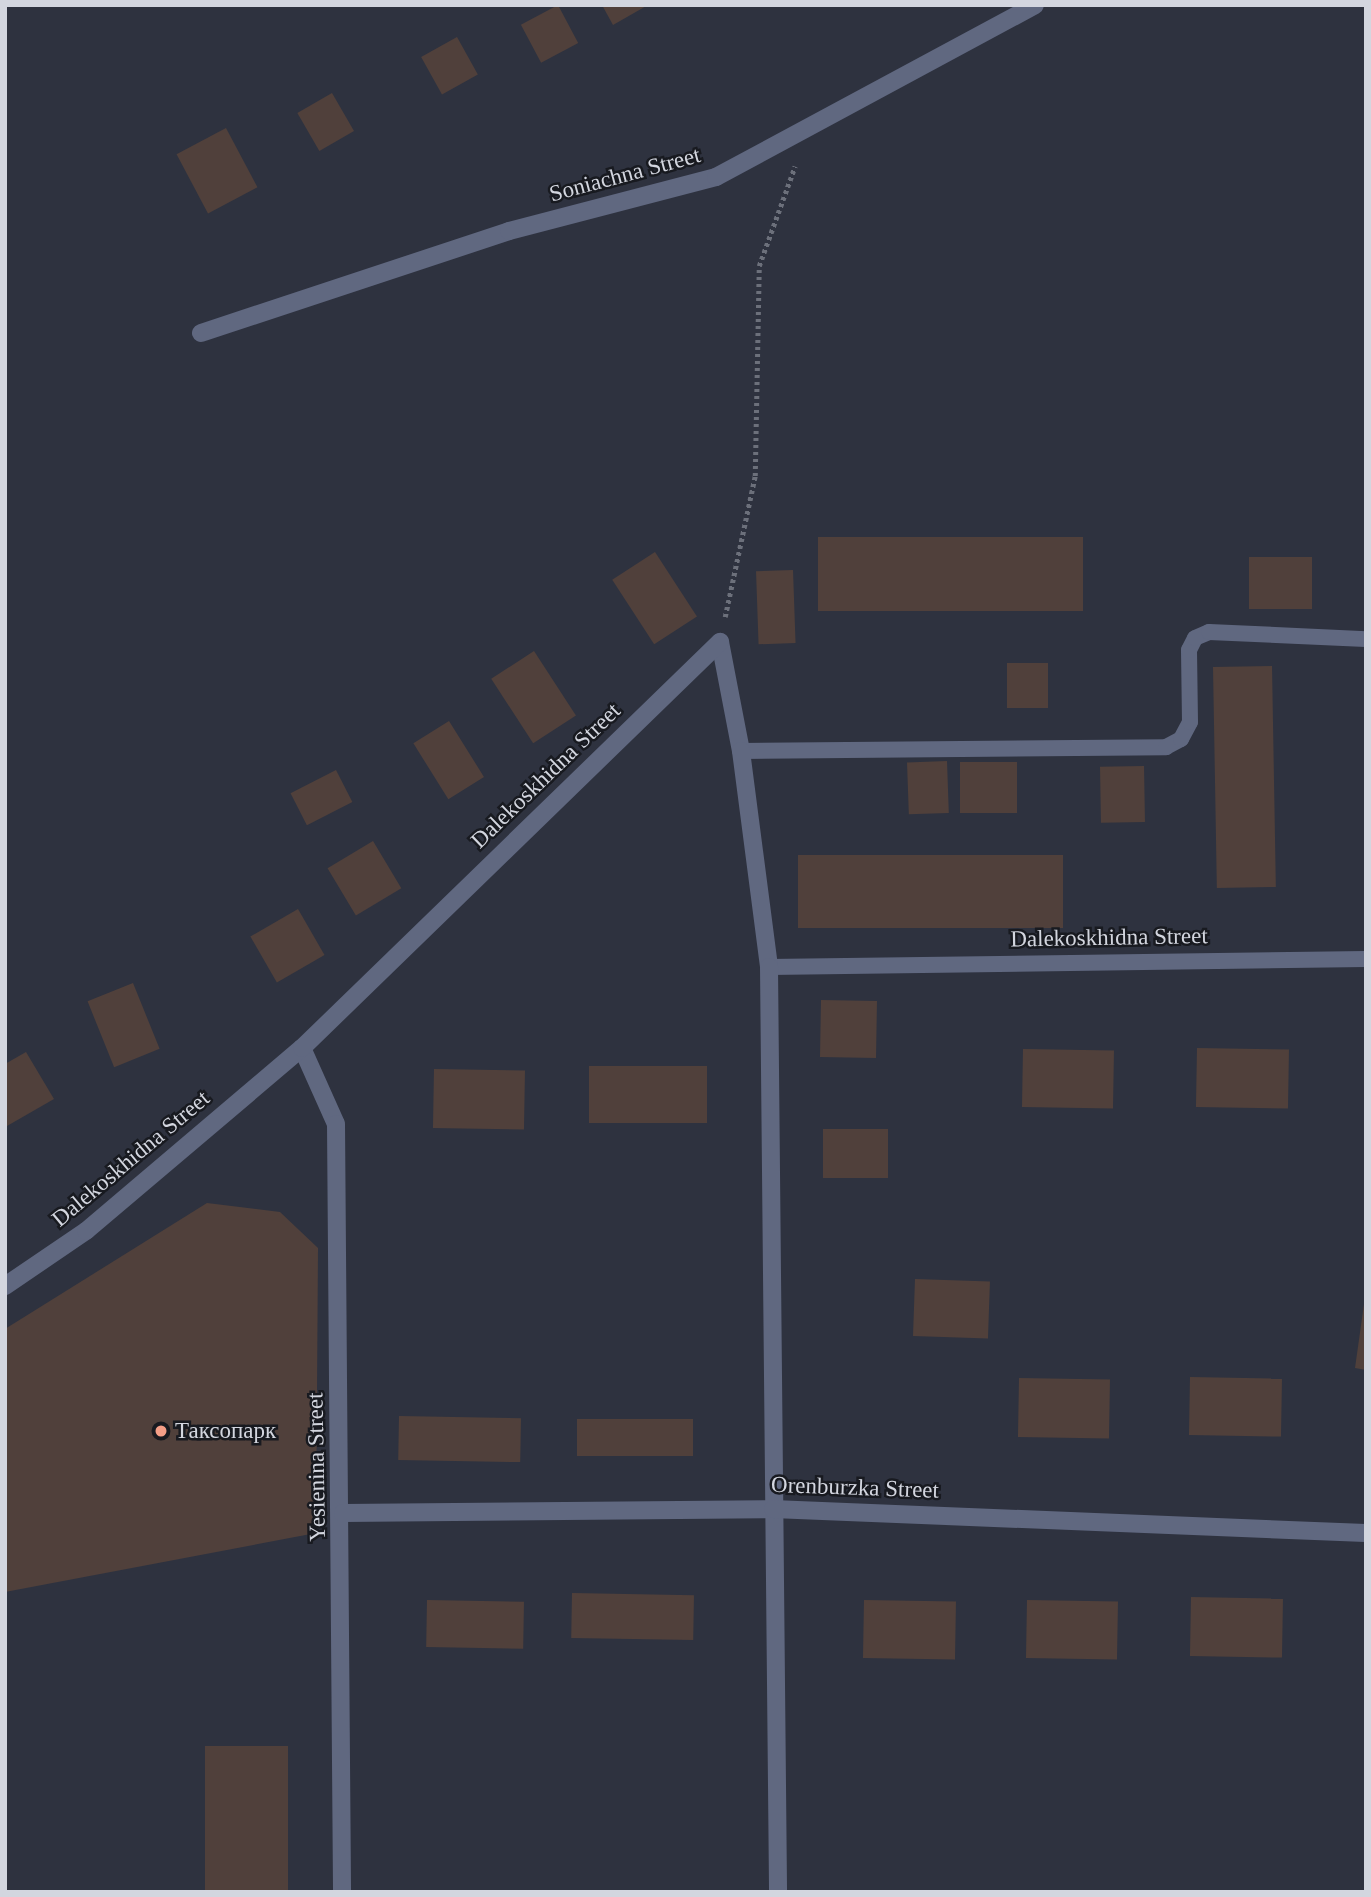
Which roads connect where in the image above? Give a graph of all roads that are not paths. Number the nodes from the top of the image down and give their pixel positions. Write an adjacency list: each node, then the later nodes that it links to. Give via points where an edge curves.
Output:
1 (1035, 5): 2 (street, Soniachna Street, via 716,177 509,231)
2 (201, 333)
3 (1366, 639): 4 (lane, via 1209,632 1195,638 1189,650 1190,722 1181,739 1166,747)
4 (741, 751): 6 (street); 7 (street, Dalekoskhidna Street, via 720,642)
5 (1366, 959): 6 (lane, Dalekoskhidna Street)
6 (769, 967): 9 (street)
7 (302, 1048): 8 (street, Dalekoskhidna Street, via 86,1231); 10 (street, Yesienina Street, via 335,1124)
8 (5, 1286)
9 (773, 1509): 10 (street, Orenburzka Street); 11 (street, Orenburzka Street); 13 (street)
10 (343, 1513): 12 (street, Yesienina Street)
11 (1366, 1533)
12 (342, 1892)
13 (778, 1892)

